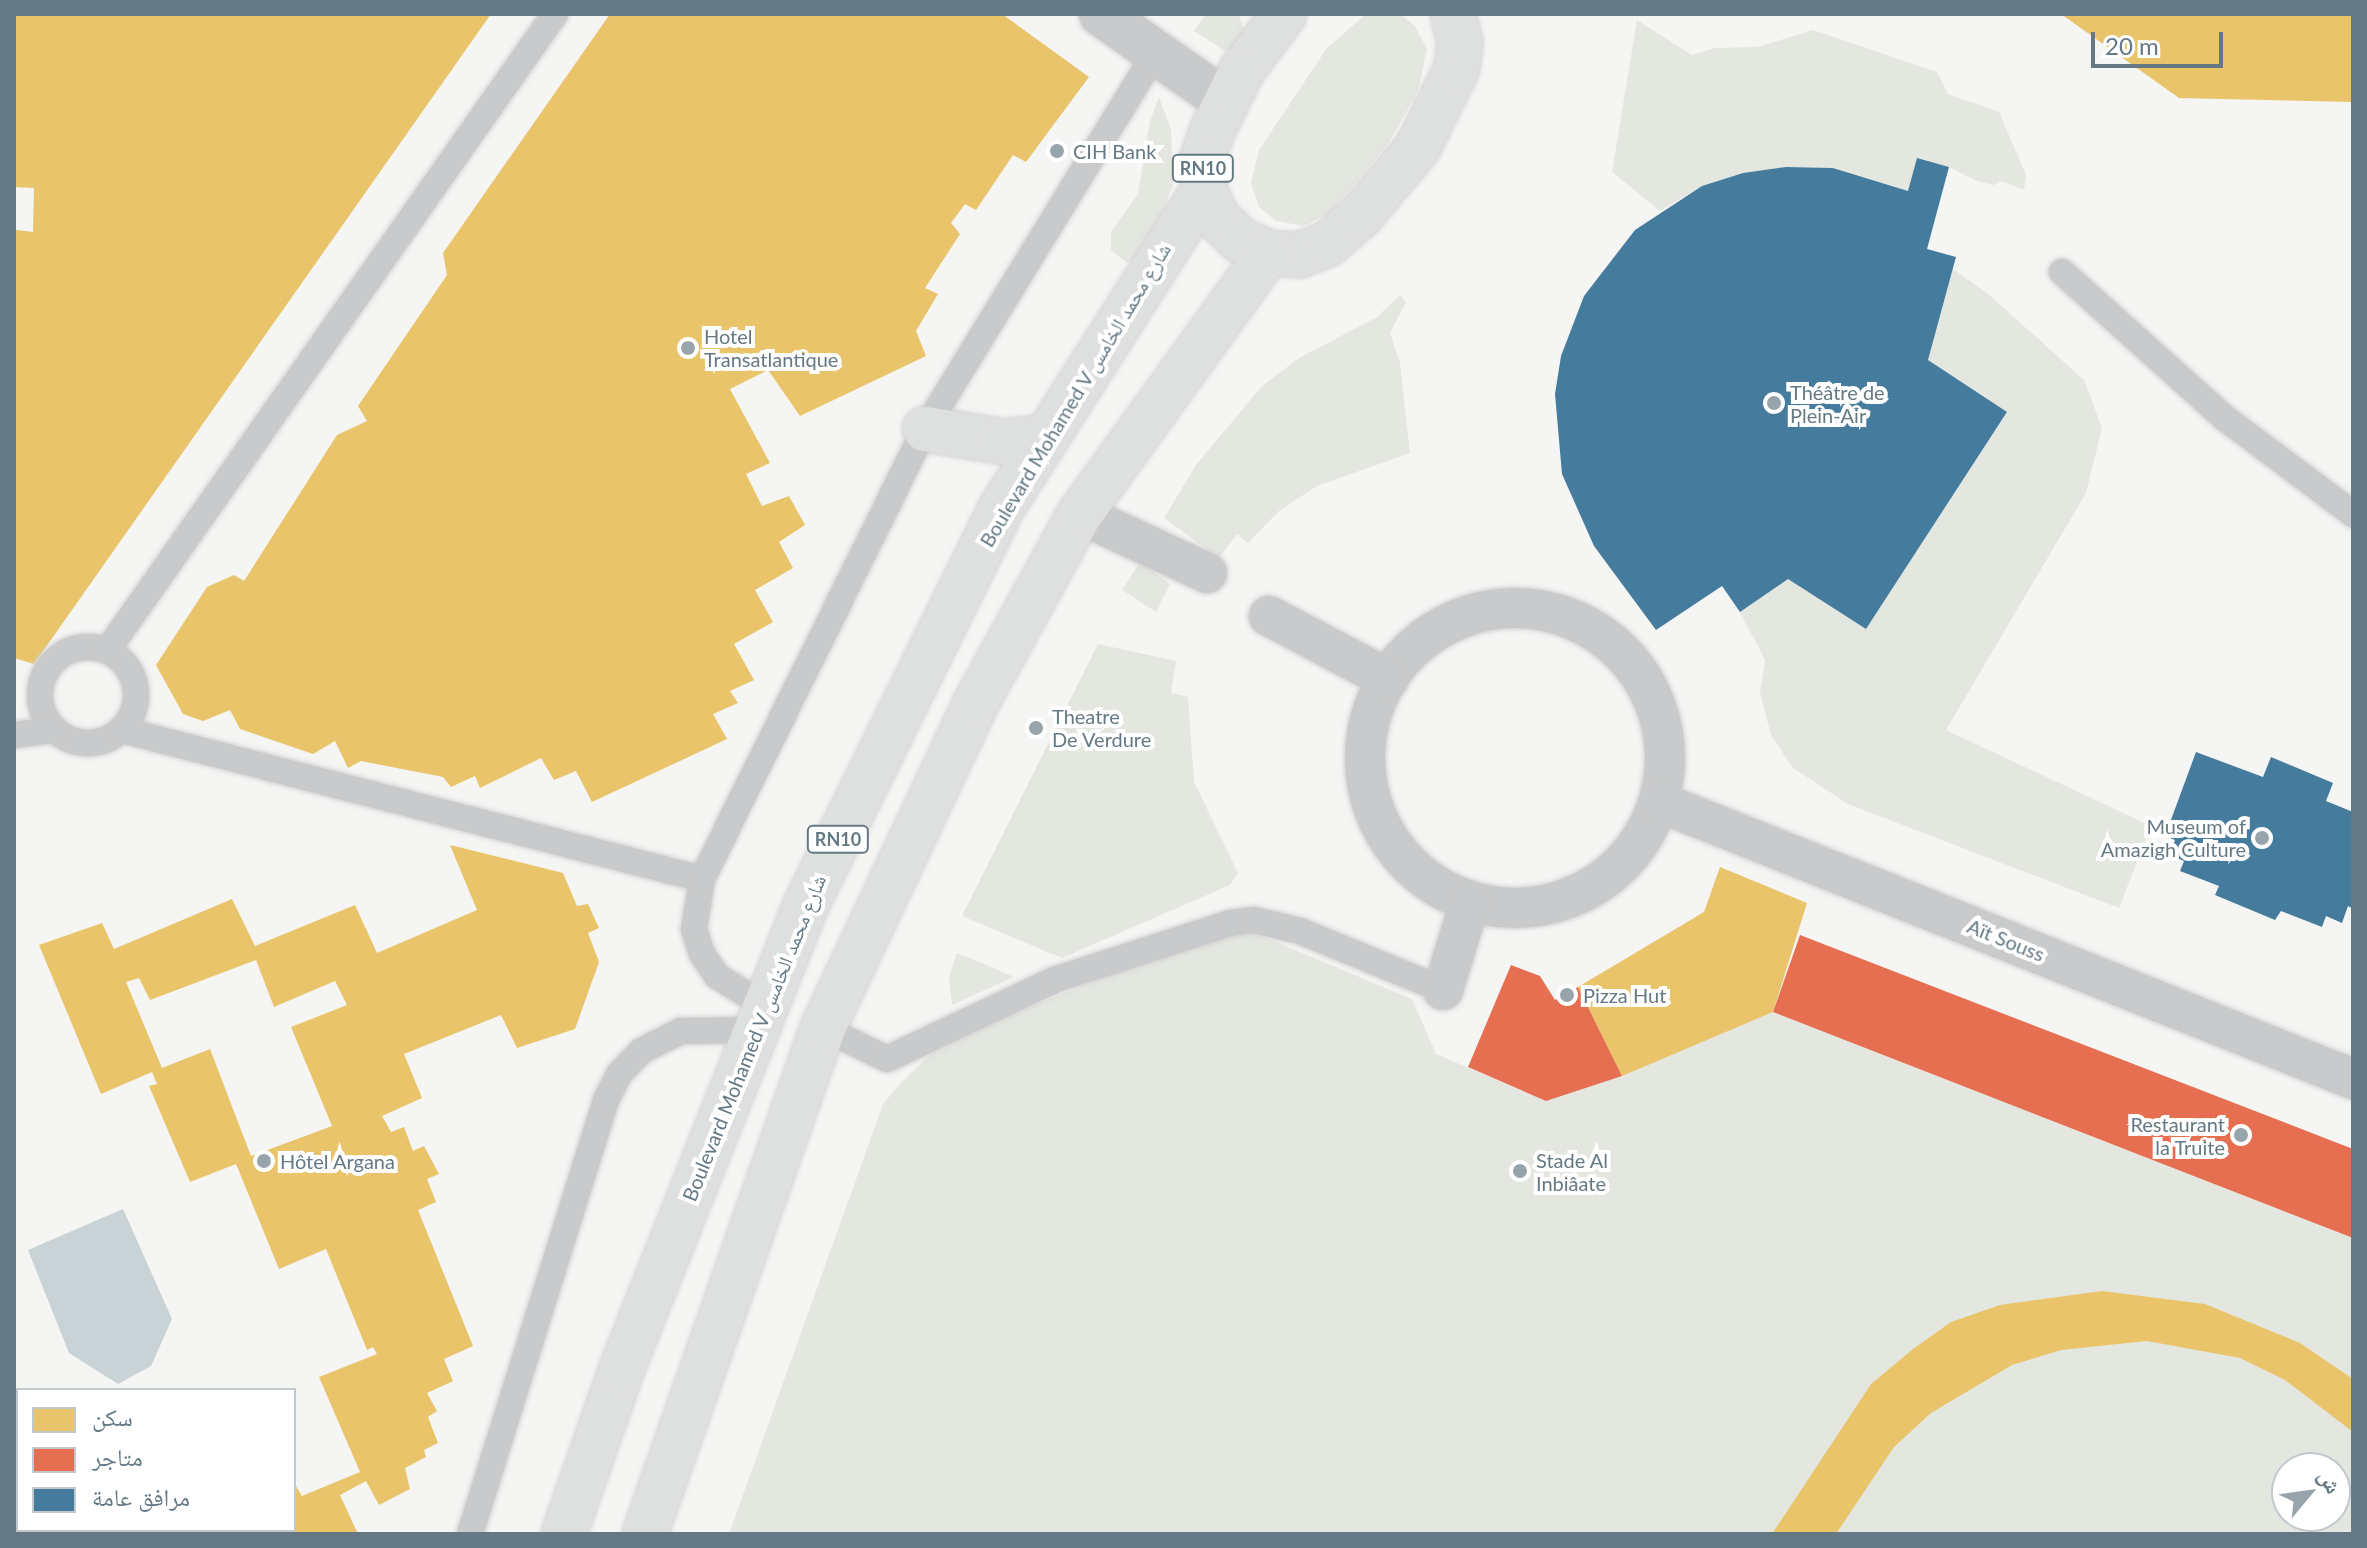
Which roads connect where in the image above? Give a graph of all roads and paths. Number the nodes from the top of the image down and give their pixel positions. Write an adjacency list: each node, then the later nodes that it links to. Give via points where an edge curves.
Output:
1 (555, 14): 16 (lane)
2 (1101, 14): 5 (street)
3 (1284, 14): 6 (main road, RN10)
4 (1453, 14): 8 (main road, via 1460,42 1457,68 1418,147 1391,183 1328,244 1299,255)
5 (1155, 53): 6 (street); 10 (lane)
6 (1225, 101): 7 (main road, RN10, via 1203,158)
7 (1204, 190): 8 (main road, RN10, via 1217,218 1240,240); 11 (main road, Boulevard Mohamed V شارع محمد الخامس / RN10)
8 (1268, 253): 12 (main road)
9 (2062, 272): 13 (lane, via 2226,419)
10 (925, 429): 11 (main road, via 1005,442); 22 (lane)
11 (1045, 437): 25 (main road, Boulevard Mohamed V شارع محمد الخامس / RN10, via 1002,507 919,668 806,905)
12 (1080, 514): 14 (street); 26 (main road, via 977,701)
13 (2353, 514)
14 (1207, 573)
15 (1269, 616): 17 (street)
16 (107, 651): 18 (lane, via 70,651 54,661 40,695); 19 (lane, via 132,677 132,714)
17 (1388, 679): 21 (street, via 1404,655 1443,624 1492,608 1542,610 1590,627 1629,660 1654,703 1665,752); 23 (street, via 1376,697 1365,746 1369,797 1390,843 1425,880)
18 (54, 730): 19 (lane, via 88,744); 20 (lane)
19 (122, 730): 22 (lane)
20 (14, 735)
21 (1659, 802): 23 (street, via 1638,845 1605,879 1564,901 1517,909); 27 (street, Aït Souss)
22 (702, 879): 25 (lane, via 694,929 702,954)
23 (1470, 902): 24 (street)
24 (1443, 990): 26 (lane, via 1300,931 1254,920 1054,980 887,1059)
25 (760, 1018): 28 (lane, via 681,1031 641,1051 620,1073 606,1100); 29 (main road, Boulevard Mohamed V شارع محمد الخامس / RN10, via 621,1371)
26 (823, 1028): 30 (main road)
27 (2353, 1079)
28 (470, 1534)
29 (564, 1534)
30 (645, 1534)

